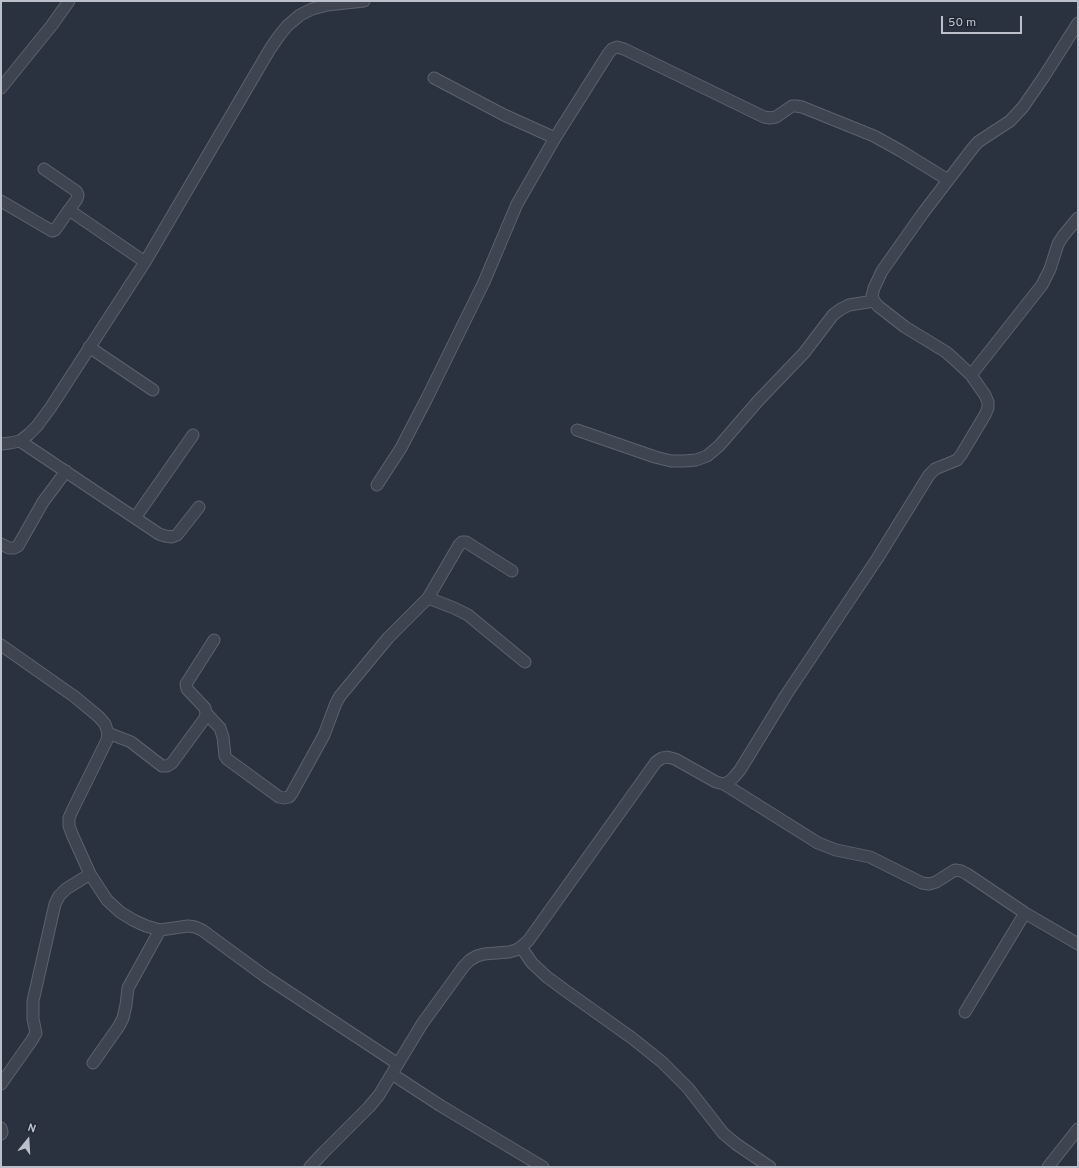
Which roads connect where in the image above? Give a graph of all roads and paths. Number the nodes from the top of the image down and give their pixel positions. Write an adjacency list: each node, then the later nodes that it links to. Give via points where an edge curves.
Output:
1 (69, 1): 6 (street)
2 (364, 1): 3 (street)
3 (325, 3): 13 (street, via 300,15 279,36)
4 (1078, 23): 9 (street, via 1023,107 1010,121 978,142)
5 (434, 78): 7 (street, via 504,115)
6 (2, 84)
7 (555, 138): 9 (street, via 608,54 617,47 764,117 776,117 796,106 874,136); 23 (street, via 517,204 484,282 427,398)
8 (44, 169): 11 (street, via 76,191 77,199)
9 (948, 180): 14 (street, via 882,271 874,288)
10 (1, 201): 11 (street, via 52,231)
11 (69, 210): 13 (street)
12 (1078, 218): 16 (street, via 1058,244 1042,285)
13 (145, 262): 15 (street)
14 (874, 302): 16 (street, via 905,327 946,352); 18 (street, via 849,305 833,315 804,353 707,456 696,460 671,461)
15 (89, 347): 17 (street); 20 (street, via 51,407 37,426)
16 (971, 375): 34 (street, via 985,396 988,408 961,455 957,460 935,469 929,475 740,770)
17 (153, 390)
18 (577, 430)
19 (193, 435): 25 (street)
20 (20, 441): 21 (street); 22 (street)
21 (1, 444)
22 (66, 472): 25 (street); 26 (street, via 46,498 18,546 9,548)
23 (377, 485)
24 (199, 506): 25 (street, via 177,535 172,537 160,534)
25 (135, 518)
26 (1, 544)
27 (512, 571): 28 (street, via 466,542 462,542)
28 (428, 598): 31 (street, via 468,615); 32 (street, via 388,638 340,696 324,736 289,797 279,797 227,759 220,728)
29 (214, 640): 32 (street, via 186,684 187,689)
30 (1, 645): 33 (street, via 100,717 106,724)
31 (525, 662)
32 (206, 712): 33 (street, via 205,718 172,763 167,766 158,764 131,742)
33 (108, 733): 35 (street, via 103,749 69,818 69,826)
34 (724, 784): 36 (street, via 826,847 870,857 922,883 936,882 955,870 961,871); 39 (street, via 675,759 667,757 656,762 535,932)
35 (90, 874): 37 (street, via 107,900 120,912); 44 (street, via 66,889 55,904 33,1002 36,1033)
36 (1025, 913): 38 (street); 40 (street)
37 (160, 930): 41 (street, via 128,988 125,1011 119,1026); 42 (street, via 188,926 202,930 266,977)
38 (1078, 944)
39 (521, 947): 42 (street, via 509,952 484,954 470,960 422,1024); 50 (street, via 532,963 547,977 662,1062 688,1088 723,1133)
40 (964, 1012)
41 (93, 1063)
42 (398, 1064): 43 (street)
43 (392, 1074): 48 (street, via 369,1107); 49 (street)
44 (1, 1084)
45 (1, 1128): 47 (street)
46 (1078, 1129): 51 (street)
47 (1, 1134)
48 (310, 1167)
49 (544, 1167)
50 (770, 1167)
51 (1048, 1167)

